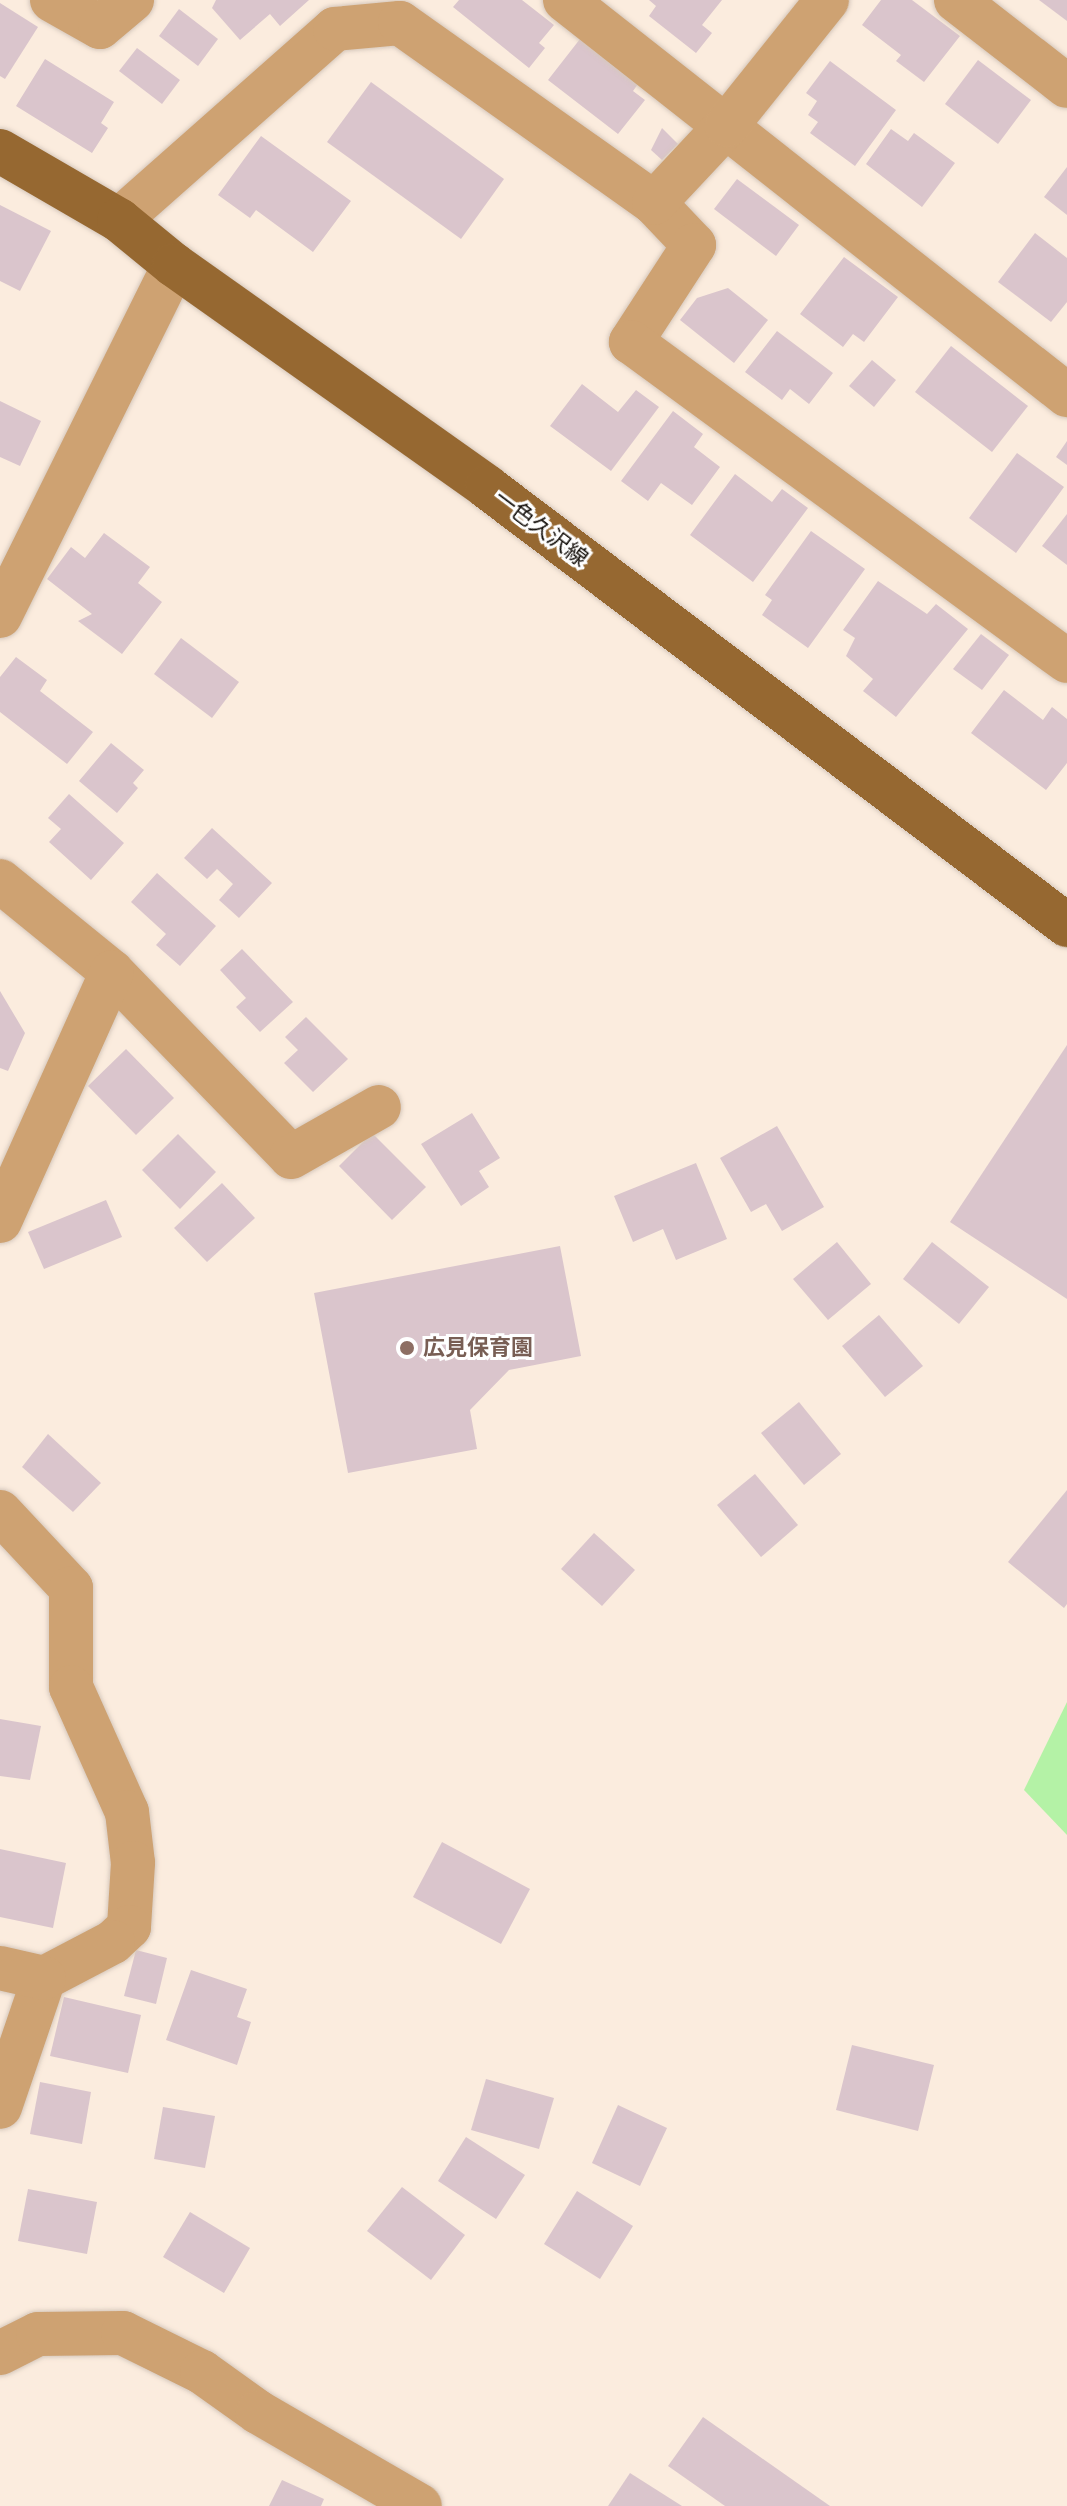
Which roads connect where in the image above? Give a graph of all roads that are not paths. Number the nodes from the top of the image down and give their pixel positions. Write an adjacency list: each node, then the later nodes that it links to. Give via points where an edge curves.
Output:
1 (52, 0): 2 (street, via 100,27)
2 (132, 0)
3 (565, 0): 7 (street)
4 (827, 0): 7 (street)
5 (956, 0): 6 (street)
6 (1067, 86)
7 (727, 125): 9 (street); 12 (street)
8 (0, 151): 10 (main road, 一色久沢線)
9 (654, 203): 10 (street, via 400,23 335,29); 14 (street, via 694,245 631,342)
10 (119, 220): 11 (main road, 一色久沢線)
11 (174, 265): 13 (street); 16 (main road, 一色久沢線, via 499,497)
12 (1067, 395)
13 (0, 616)
14 (1067, 661)
15 (0, 881): 17 (street)
16 (1067, 925)
17 (112, 972): 18 (street, via 291,1157); 19 (street)
18 (379, 1107)
19 (0, 1221)
20 (0, 1512): 22 (street, via 71,1588 71,1687 127,1812 133,1863 129,1927 113,1942)
21 (0, 1968): 22 (street)
22 (44, 1978): 23 (street)
23 (0, 2107)
24 (0, 2353): 25 (street, via 38,2334 123,2333 202,2372 258,2412)
25 (420, 2506)

